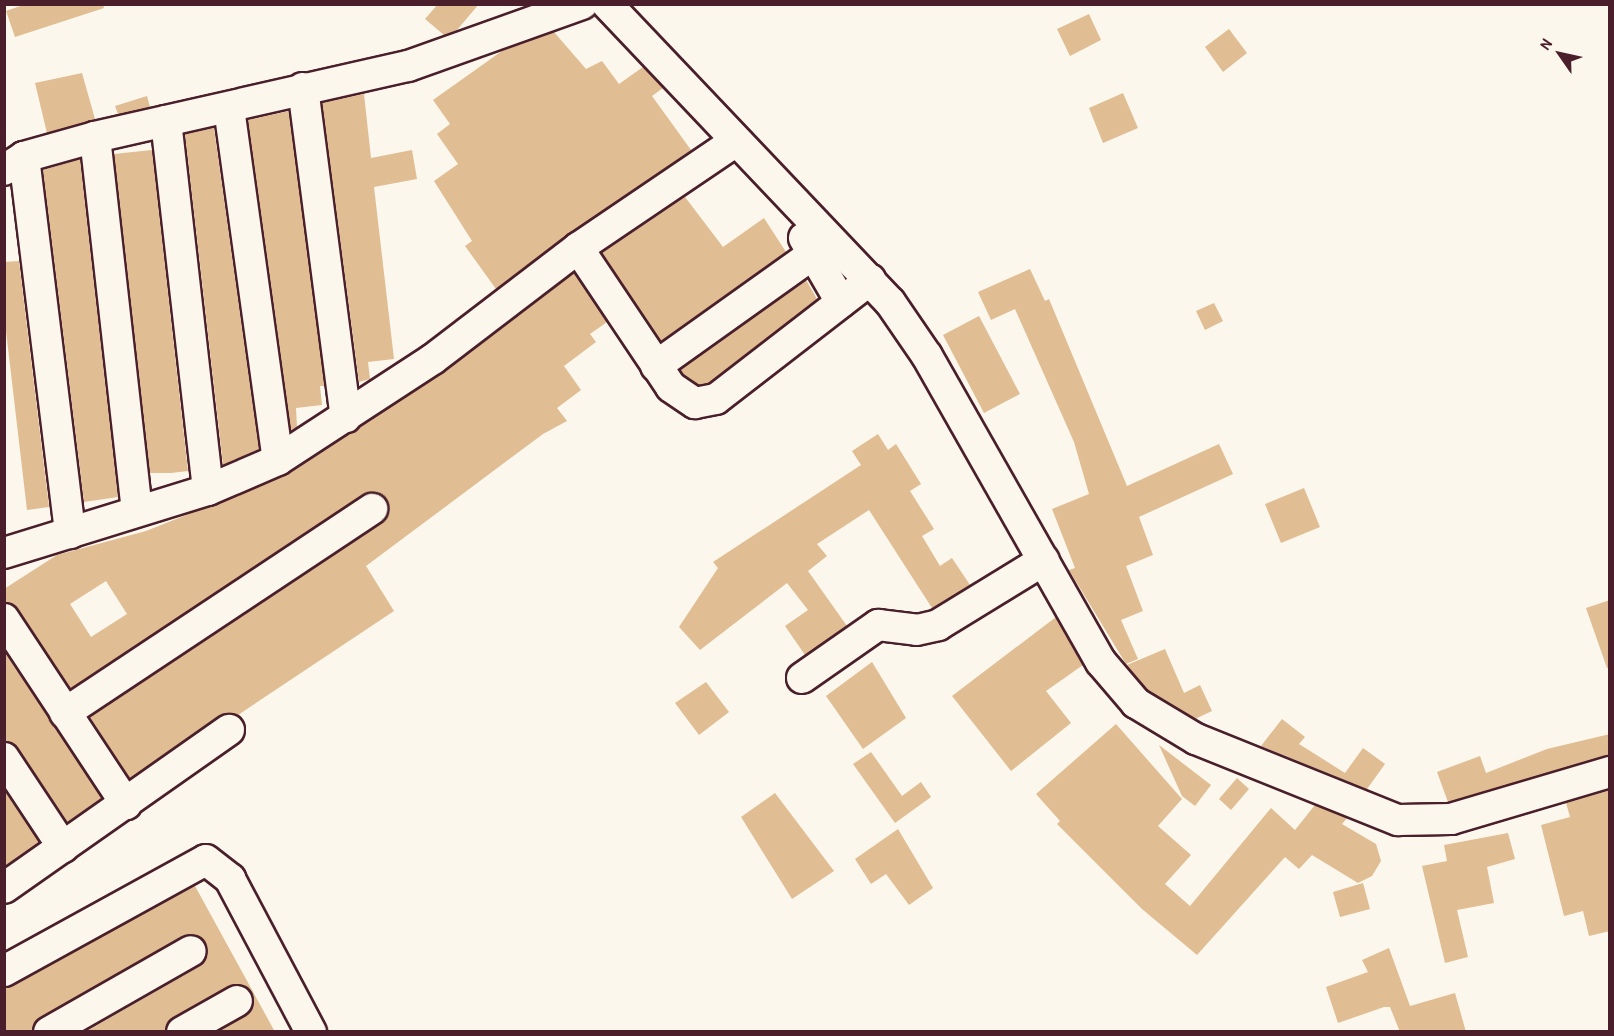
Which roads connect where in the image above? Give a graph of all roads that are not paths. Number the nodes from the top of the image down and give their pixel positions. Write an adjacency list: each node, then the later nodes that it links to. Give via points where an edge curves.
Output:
1 (582, 4): 3 (street, via 408,66)
2 (607, 4): 7 (street)
3 (303, 88): 4 (street); 15 (street)
4 (229, 108): 5 (street); 16 (street)
5 (166, 121): 6 (street); 17 (street)
6 (95, 137): 8 (street); 19 (street)
7 (736, 141): 9 (street); 10 (street)
8 (14, 164): 20 (street)
9 (806, 213): 11 (street); 12 (street)
10 (579, 248): 14 (street); 15 (street, via 433,359)
11 (810, 256): 13 (street); 14 (street)
12 (870, 280): 13 (street); 22 (street, via 927,356)
13 (841, 302): 14 (street, via 705,403 683,397)
14 (656, 366)
15 (346, 417): 16 (street)
16 (278, 460): 17 (street)
17 (208, 490): 19 (street)
18 (372, 509): 25 (street)
19 (137, 510): 20 (street)
20 (70, 533): 21 (street)
21 (4, 553)
22 (1044, 560): 24 (street, via 938,625 917,630 878,625); 28 (street, via 1101,662 1136,703 1196,739 1354,807 1398,820 1450,819)
23 (4, 619): 25 (street)
24 (802, 678)
25 (65, 713): 29 (street)
26 (230, 730): 29 (street)
27 (4, 758): 30 (street)
28 (1610, 772)
29 (126, 804): 30 (street)
30 (63, 847): 31 (street)
31 (4, 888)
32 (191, 951): 35 (street)
33 (4, 971): 37 (street, via 206,860 230,879)
34 (237, 1001): 36 (street)
35 (49, 1032)
36 (182, 1032)
37 (311, 1032)

